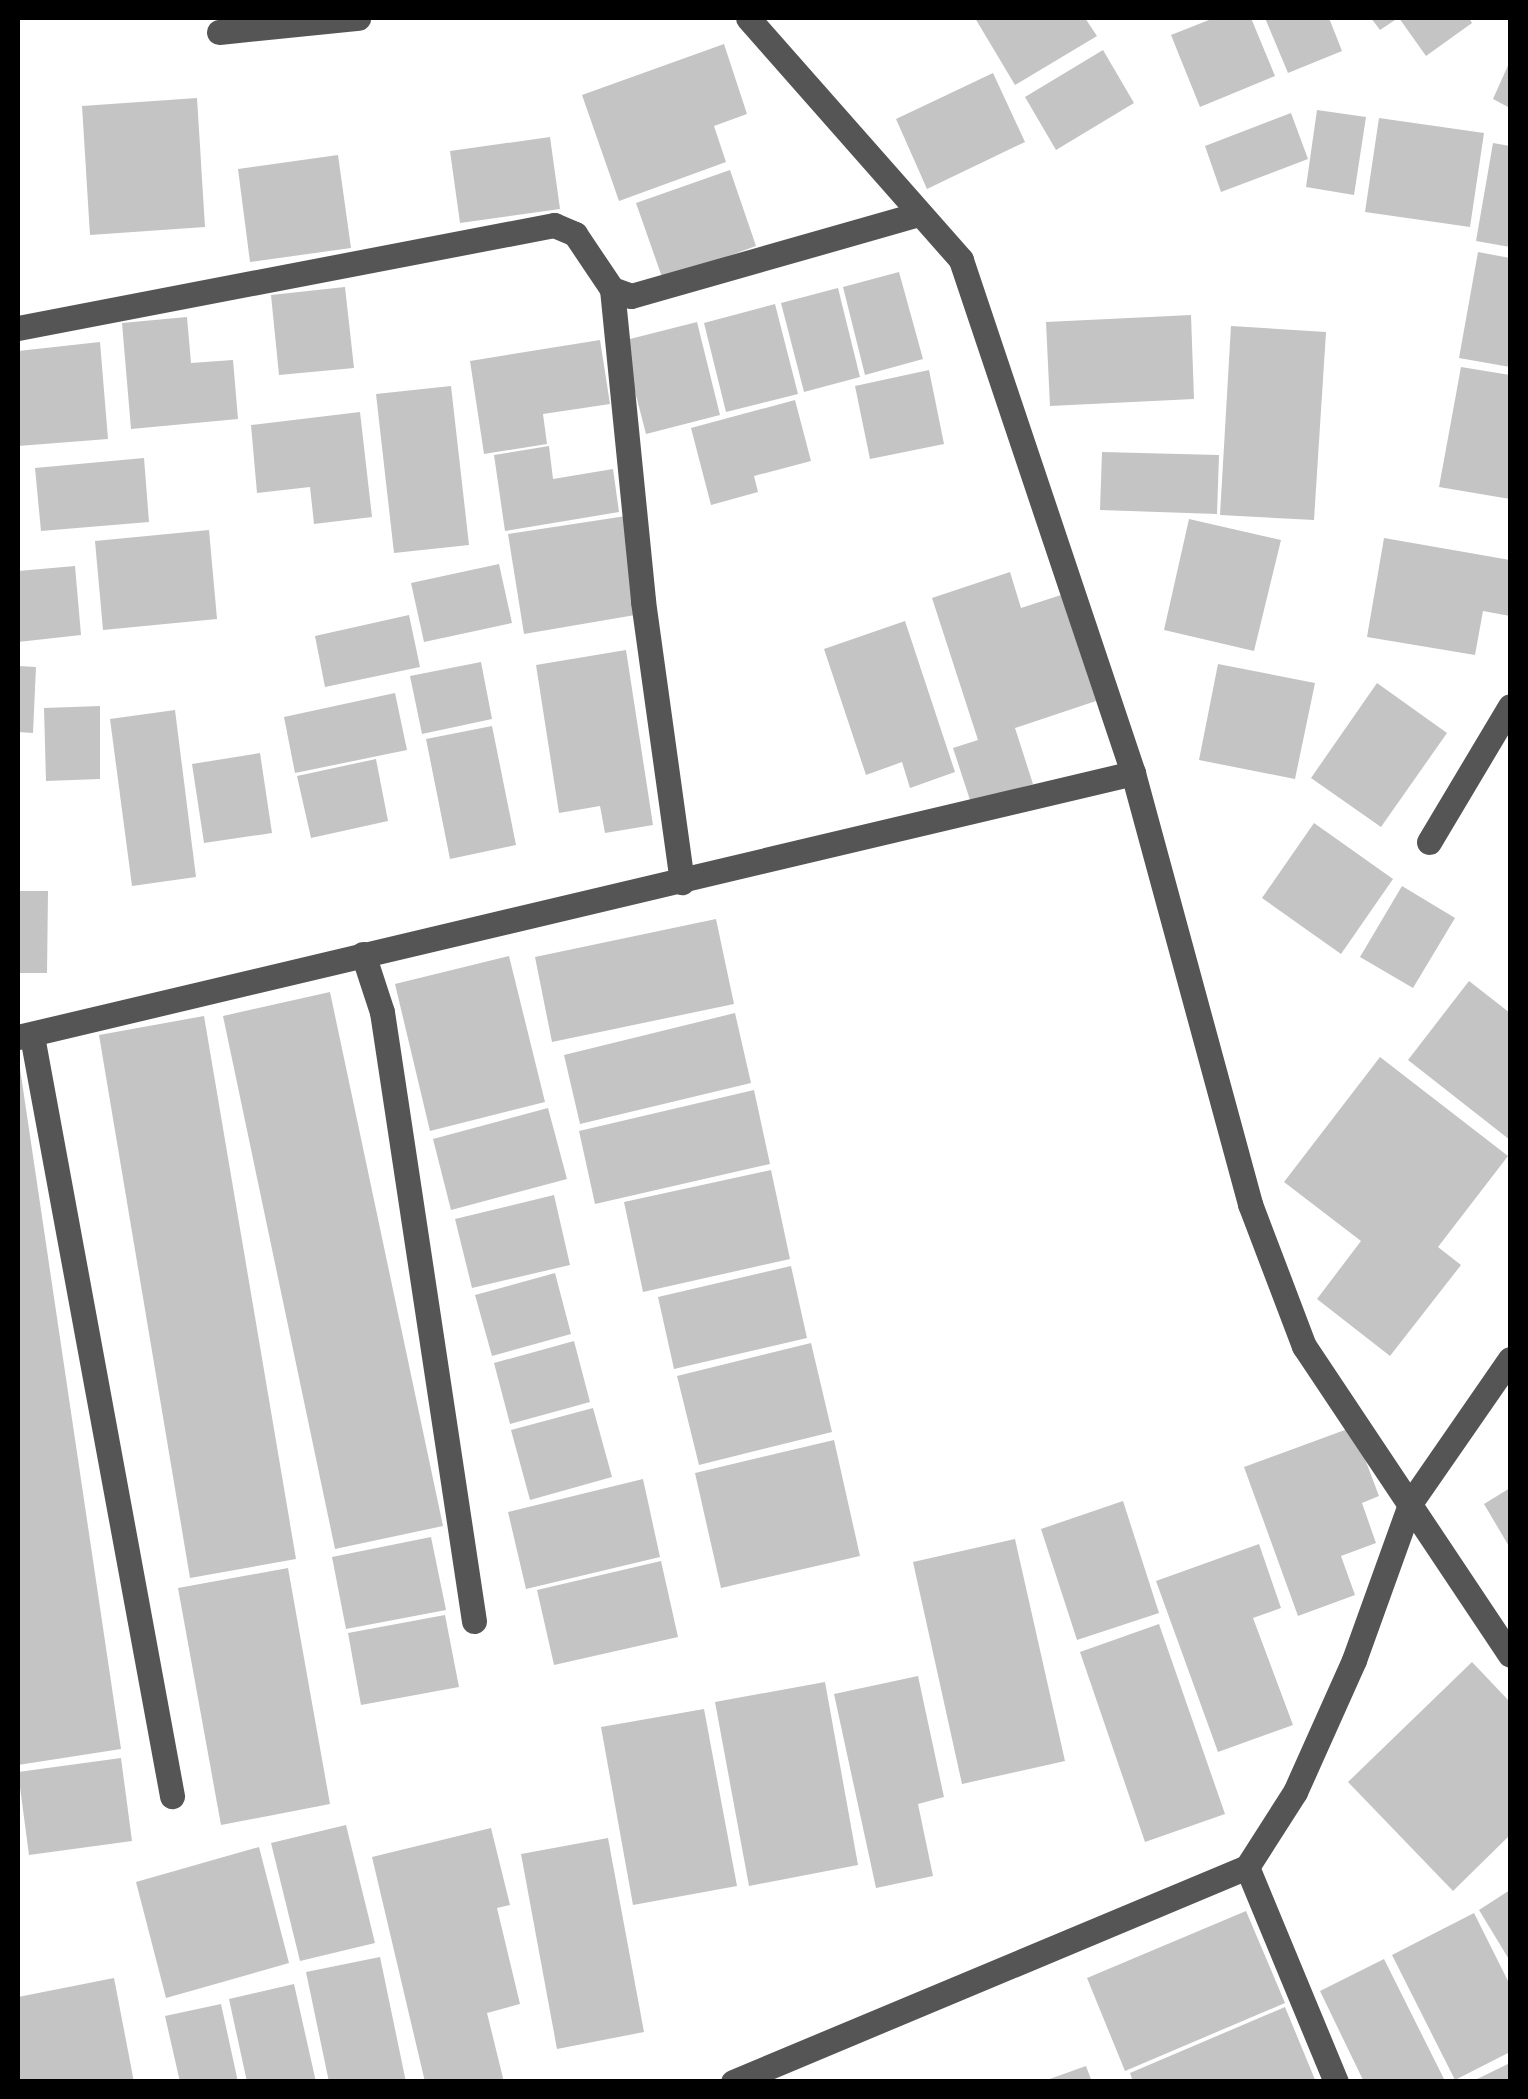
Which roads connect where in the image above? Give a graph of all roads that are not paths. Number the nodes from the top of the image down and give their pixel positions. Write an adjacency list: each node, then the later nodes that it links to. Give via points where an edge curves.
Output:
1 (358, 18): 3 (street)
2 (748, 18): 4 (street)
3 (219, 32)
4 (919, 214): 5 (street, via 632,296); 8 (street, via 962,260)
5 (612, 289): 6 (street, via 575,234 554,225); 10 (street, via 643,602)
6 (18, 328)
7 (1510, 706): 9 (street)
8 (1133, 773): 10 (street); 14 (street, via 1264,1239 1304,1346)
9 (1429, 842)
10 (682, 882): 11 (street)
11 (363, 954): 12 (street); 15 (street, via 382,1012)
12 (25, 1037): 17 (street)
13 (1510, 1358): 14 (street)
14 (1410, 1502): 16 (street); 18 (street, via 1354,1660 1295,1792)
15 (474, 1621)
16 (1510, 1655)
17 (172, 1796)
18 (1247, 1867): 19 (street); 20 (street)
19 (733, 2082)
20 (1336, 2082)

